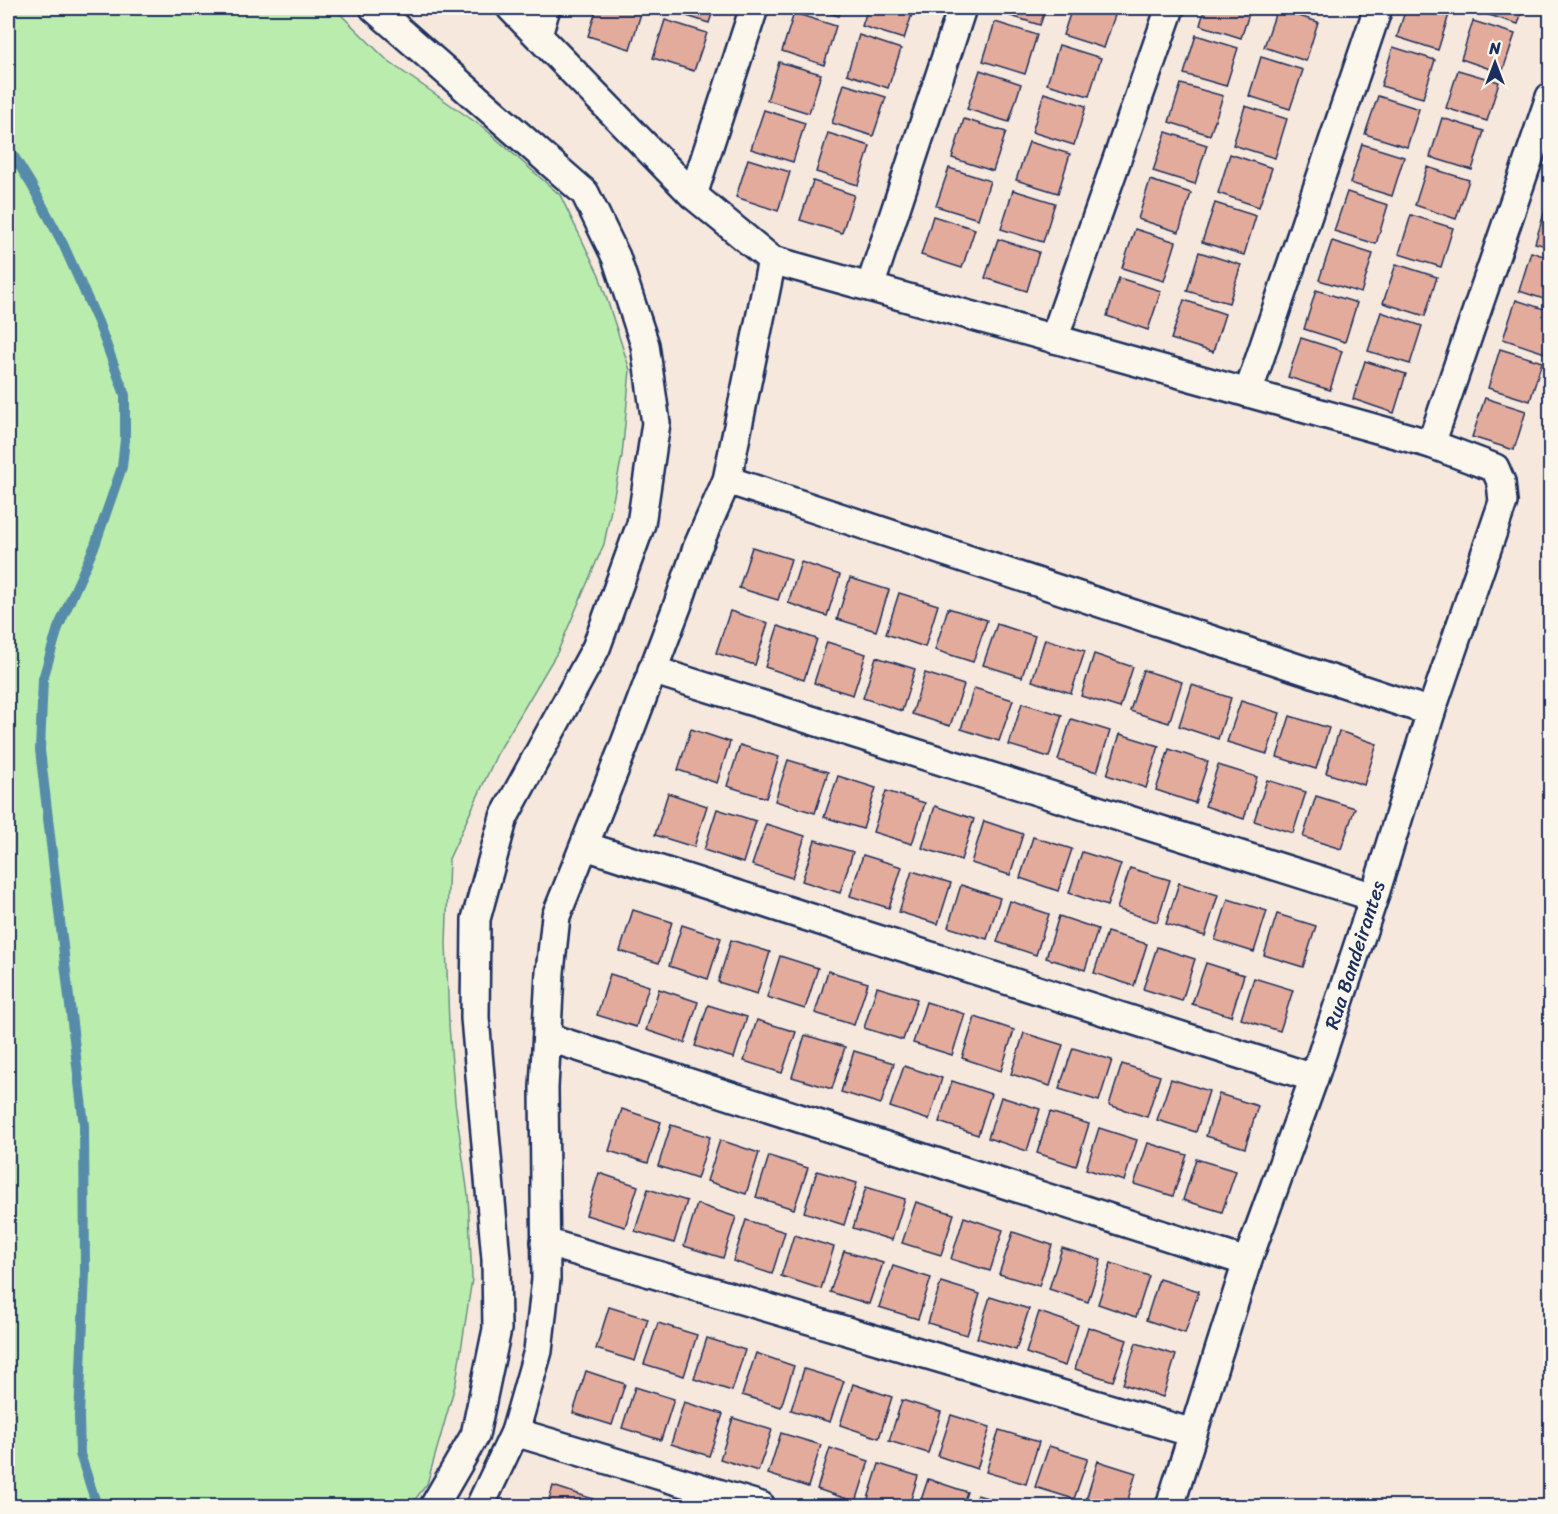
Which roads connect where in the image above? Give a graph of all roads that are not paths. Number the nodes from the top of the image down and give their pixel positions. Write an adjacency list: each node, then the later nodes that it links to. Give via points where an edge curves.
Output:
1 (374, 8): 27 (street, via 585,193 615,257 645,345 656,423 641,524 600,637 504,817 476,919 475,1018 497,1329 475,1435)
2 (511, 8): 8 (street)
3 (546, 8): 8 (street)
4 (754, 8): 10 (street)
5 (962, 8): 12 (street)
6 (1170, 8): 13 (street)
7 (1378, 8): 14 (street)
8 (537, 35): 10 (street)
9 (1551, 97): 15 (street)
10 (693, 195): 11 (street)
11 (772, 260): 12 (street); 16 (street)
12 (870, 287): 13 (street)
13 (1054, 339): 14 (street)
14 (1248, 393): 15 (street)
15 (1431, 444): 18 (street, Rua Bandeirantes, via 1495,468 1503,502)
16 (727, 480): 17 (street); 18 (street)
17 (652, 670): 19 (street); 20 (street)
18 (1431, 712): 20 (street, Rua Bandeirantes)
19 (585, 846): 21 (street, via 555,916); 22 (street)
20 (1374, 897): 22 (street, Rua Bandeirantes)
21 (547, 1037): 23 (street, via 543,1088); 24 (street)
22 (1314, 1078): 24 (street, Rua Bandeirantes)
23 (545, 1242): 25 (street, via 546,1279 538,1351); 26 (street)
24 (1247, 1262): 26 (street, Rua Bandeirantes)
25 (515, 1432): 28 (street); 29 (street)
26 (1193, 1433): 30 (street, Rua Bandeirantes)
27 (434, 1506)
28 (480, 1506)
29 (761, 1506)
30 (1170, 1506)

